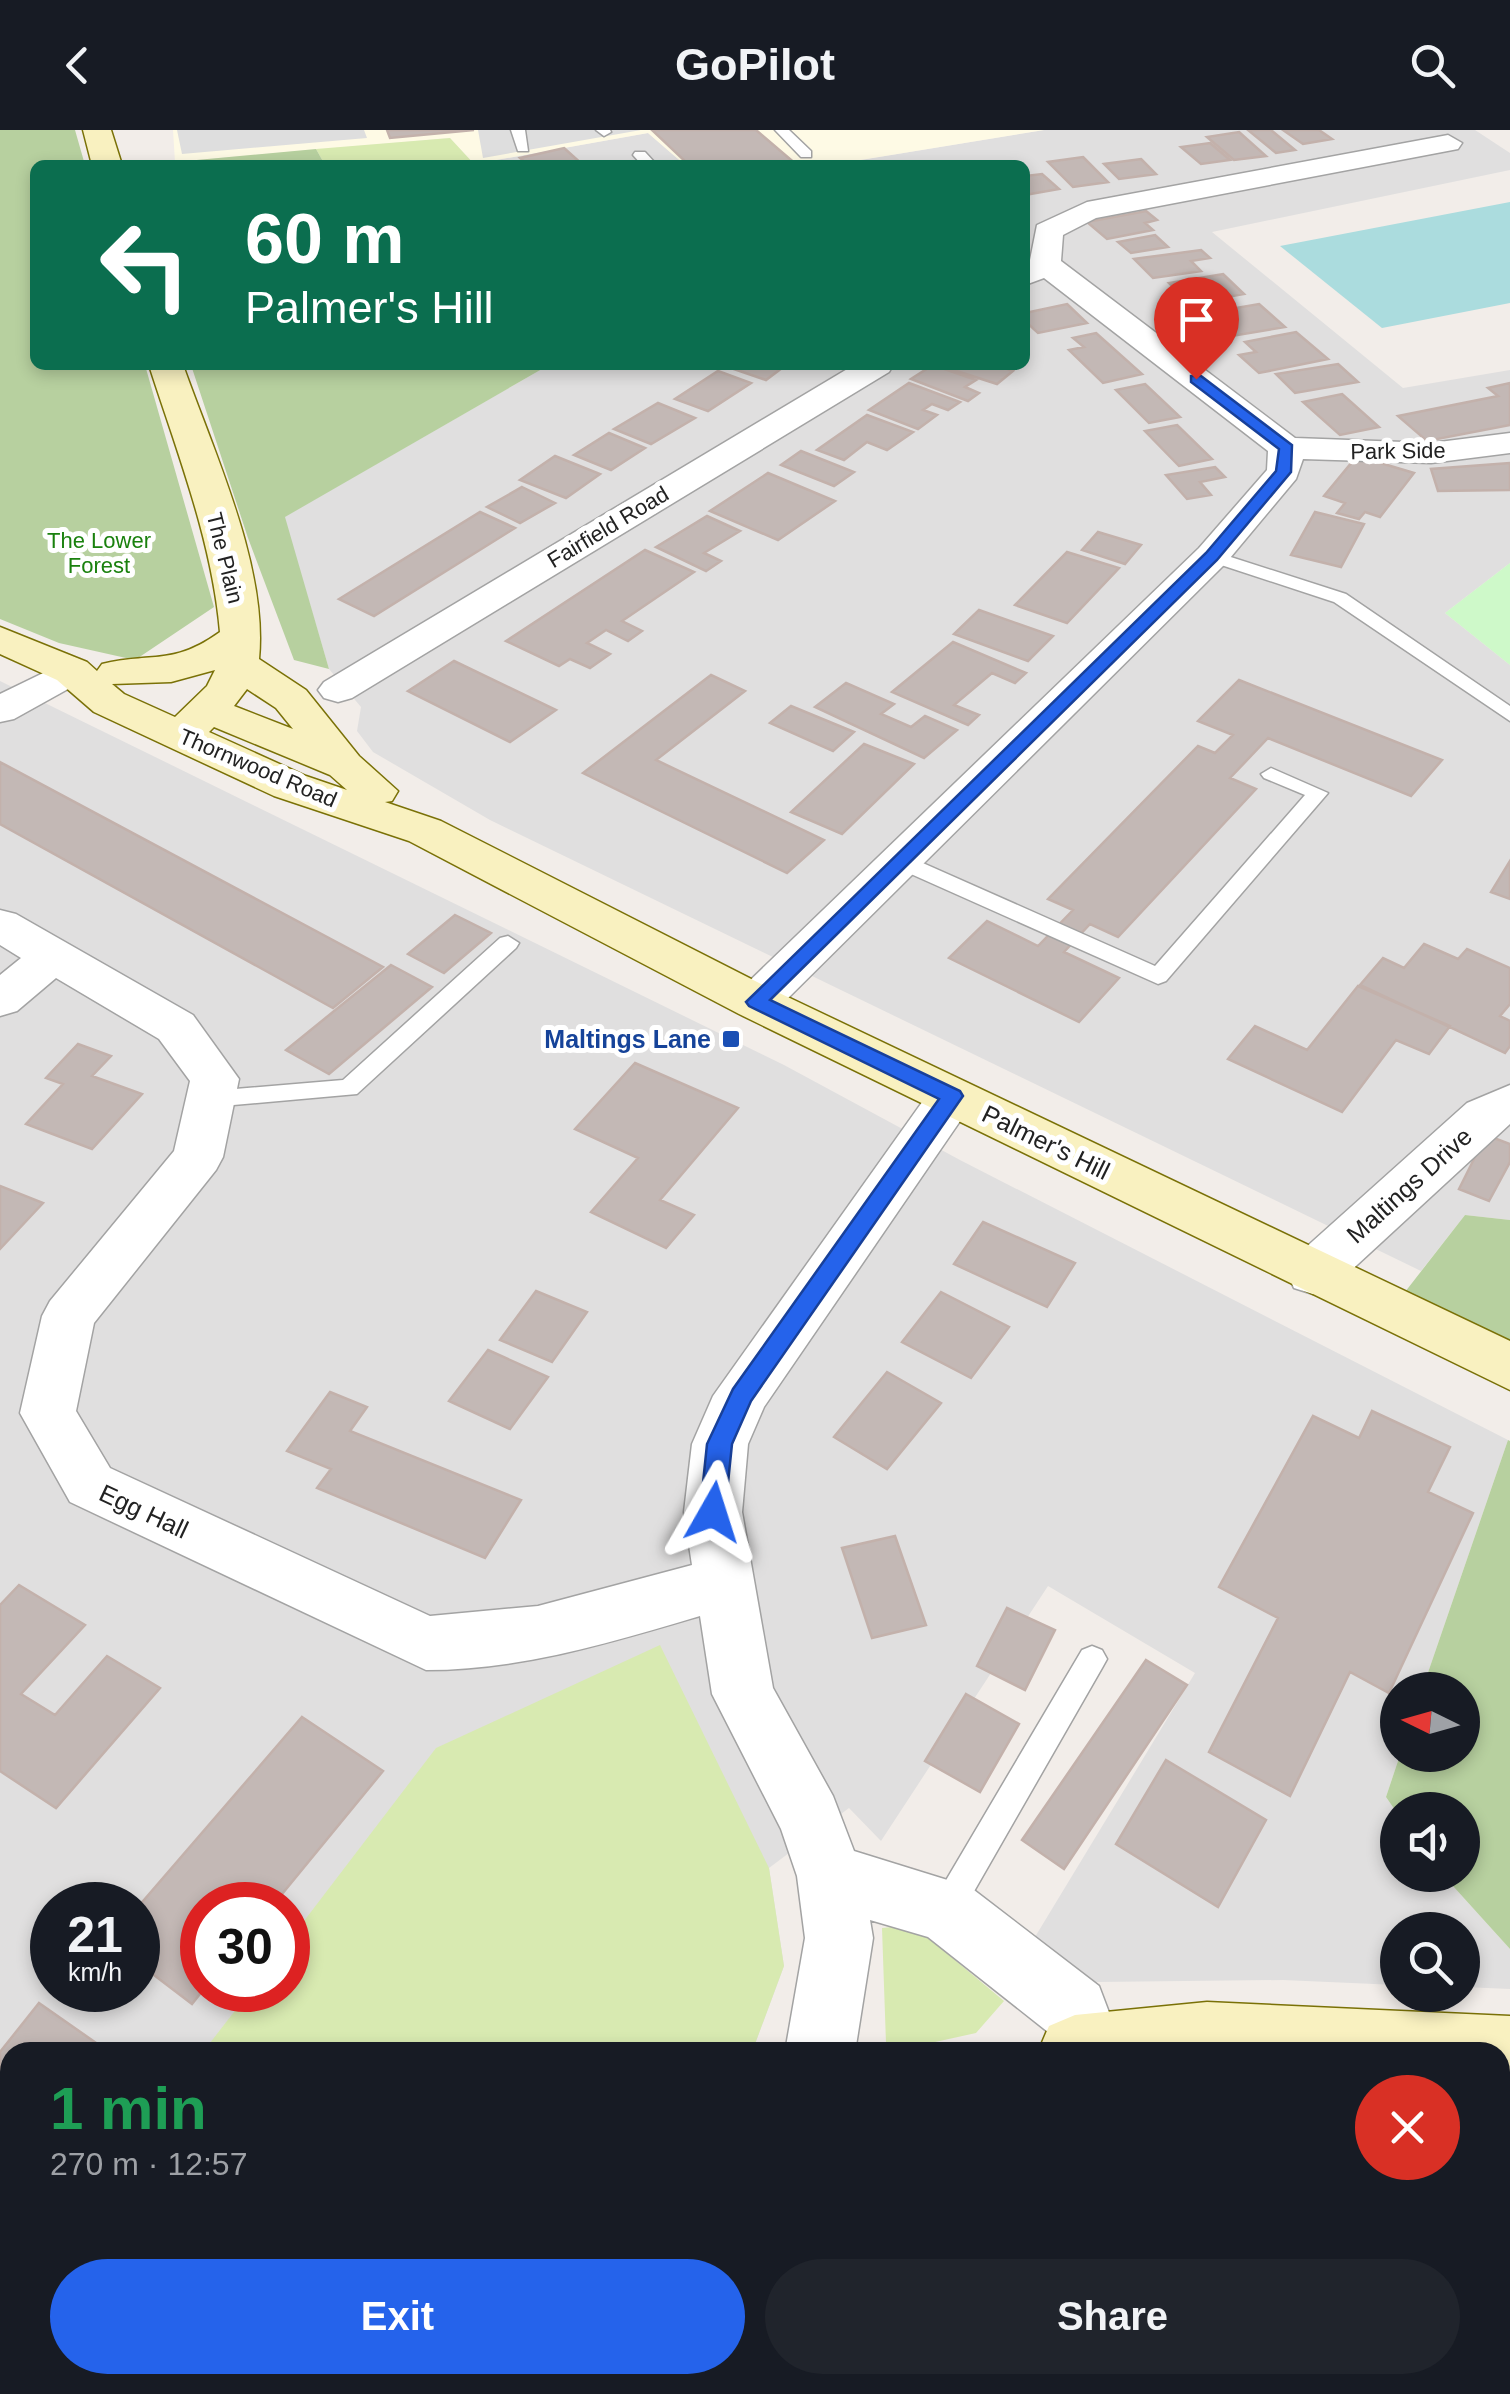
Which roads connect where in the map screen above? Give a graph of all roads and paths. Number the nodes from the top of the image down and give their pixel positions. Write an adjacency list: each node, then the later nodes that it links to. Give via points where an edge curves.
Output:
1 (96, 130): 7 (main road)
2 (518, 130): 5 (lane)
3 (782, 130): 6 (lane)
4 (1448, 143): 8 (street, via 1087,211 1048,231)
5 (523, 148)
6 (806, 154)
7 (106, 160)
8 (1035, 270): 12 (street)
9 (168, 370): 15 (main road, The Plain, via 225,546)
10 (870, 370): 18 (street, Fairfield Road)
11 (1510, 443): 12 (street, Park Side)
12 (1285, 460): 13 (street)
13 (1212, 556): 20 (lane, via 1340,598); 25 (street)
14 (0, 639): 16 (main road, Thornwood Road)
15 (240, 648): 17 (main road, via 163,672); 21 (main road, via 230,683); 22 (main road)
16 (72, 671): 17 (main road, Thornwood Road); 19 (street); 21 (main road, Thornwood Road, via 109,704)
17 (117, 673): 21 (main road, Thornwood Road)
18 (338, 690)
19 (0, 710)
20 (1510, 715)
21 (194, 723): 22 (main road, Thornwood Road); 24 (main road, Thornwood Road, via 290,786)
22 (345, 766): 24 (main road, Thornwood Road)
23 (1271, 774): 25 (lane, via 1318,793 1158,976)
24 (425, 830): 30 (main road, Palmer's Hill)
25 (900, 861): 30 (street)
26 (0, 925): 28 (street, Egg Hall)
27 (508, 944): 32 (lane, via 348,1088)
28 (53, 956): 29 (street); 32 (street, Egg Hall, via 176,1027 216,1079)
29 (0, 1000)
30 (756, 1002): 31 (main road, Palmer's Hill)
31 (952, 1096): 34 (main road, Palmer's Hill); 36 (street, via 741,1396 720,1444 713,1512)
32 (211, 1099): 36 (street, Egg Hall, via 198,1157 69,1316 48,1412 90,1486 426,1642 465,1644 586,1623)
33 (1510, 1103): 34 (street, Maltings Drive, via 1484,1116)
34 (1313, 1273): 35 (main road, Palmer's Hill)
35 (1510, 1367)
36 (722, 1583): 38 (street, via 743,1694 810,1818)
37 (1092, 1660): 39 (lane)
38 (830, 1876): 39 (street); 40 (street, via 840,1938)
39 (946, 1910): 41 (street, via 1075,2010)
40 (822, 2042)
41 (1082, 2042)
42 (1169, 2042): 43 (main road)
43 (1261, 2042)

